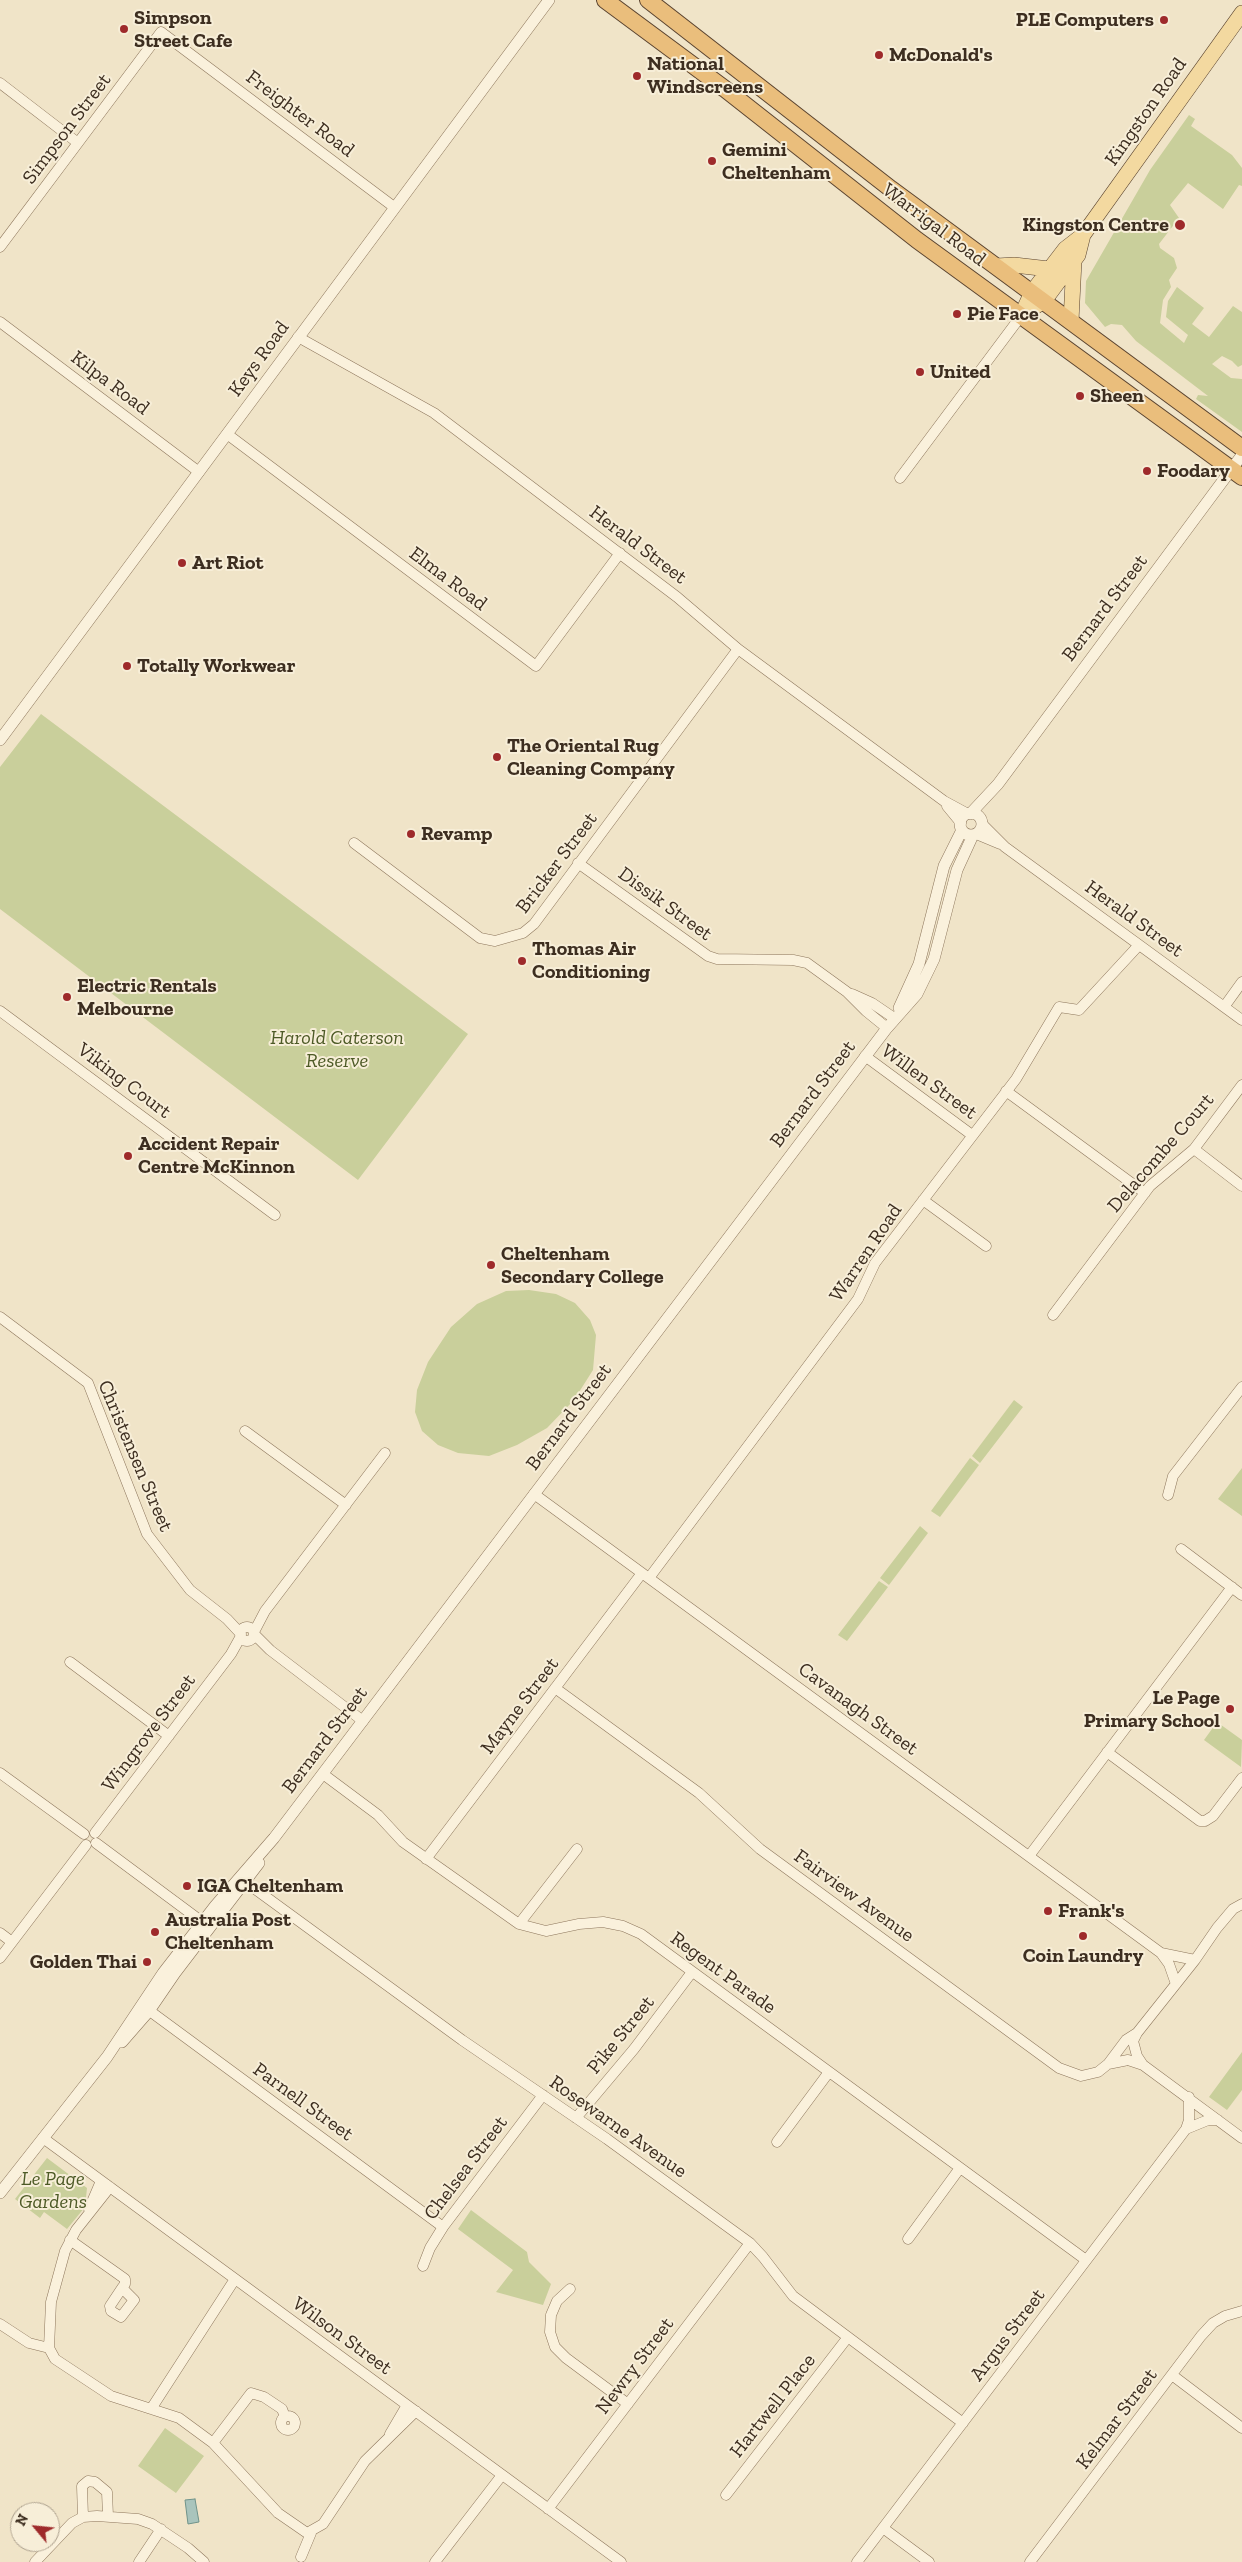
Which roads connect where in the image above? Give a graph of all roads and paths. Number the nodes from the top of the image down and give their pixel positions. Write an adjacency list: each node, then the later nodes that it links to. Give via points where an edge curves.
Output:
1 (549, 0): 8 (street, Keys Road)
2 (605, 0): 15 (highway, Warrigal Road)
3 (648, 0): 12 (highway, Warrigal Road, via 891,189)
4 (1242, 13): 9 (main road, Kingston Road)
5 (161, 32): 7 (street, Simpson Street); 8 (street, Freighter Road)
6 (0, 83): 7 (street)
7 (78, 143): 10 (street, Simpson Street)
8 (394, 207): 18 (street, Keys Road)
9 (1083, 235): 11 (main road, Kingston Road); 13 (main road, Kingston Road, via 1065,249)
10 (0, 247)
11 (1074, 261): 14 (main road, Kingston Road); 16 (main road)
12 (997, 266): 13 (main road); 14 (highway, Warrigal Road)
13 (1049, 269): 14 (main road, Kingston Road)
14 (1038, 297): 15 (main road, Kingston Road); 16 (highway, Warrigal Road)
15 (1020, 316): 23 (highway, Warrigal Road); 24 (street)
16 (1071, 320): 20 (highway, Warrigal Road)
17 (0, 322): 22 (street, Kilpa Road)
18 (298, 337): 19 (street, Keys Road); 25 (street, Herald Street, via 434,413)
19 (227, 434): 22 (street, Keys Road); 25 (street, Elma Road, via 536,666)
20 (1242, 448)
21 (1242, 455): 23 (street, Bernard Street)
22 (198, 472): 27 (street, Keys Road)
23 (1236, 473): 28 (street, Bernard Street, via 998,784)
24 (900, 478)
25 (620, 553): 26 (street, Herald Street)
26 (738, 649): 28 (street, Herald Street); 30 (street, Bricker Street)
27 (0, 740)
28 (972, 824): 31 (street, Herald Street); 36 (street, Bernard Street, via 944,866 920,964)
29 (354, 844): 30 (street, Bricker Street, via 476,935 490,941 517,936 529,929)
30 (578, 863): 33 (street, Dissik Street, via 708,956 717,959 800,961 813,966)
31 (1139, 945): 34 (street, Herald Street); 41 (street, Warren Road, via 1079,1010 1059,1007)
32 (1242, 982): 34 (street)
33 (846, 992): 36 (street, Dissik Street, via 872,1003); 38 (street, Dissik Street)
34 (1224, 1007): 37 (street, Herald Street)
35 (0, 1011): 47 (street, Viking Court)
36 (894, 1018): 38 (street, Bernard Street)
37 (1242, 1020)
38 (887, 1028): 39 (street, Bernard Street)
39 (865, 1056): 42 (street, Willen Street); 54 (street, Bernard Street)
40 (1242, 1085): 43 (street, Delacombe Court)
41 (1006, 1091): 42 (street, Warren Road); 45 (street)
42 (972, 1135): 46 (street, Warren Road)
43 (1194, 1149): 44 (street); 45 (street, Delacombe Court)
44 (1242, 1186)
45 (1145, 1193): 49 (street, Delacombe Court)
46 (923, 1200): 48 (street); 58 (street, Warren Road, via 876,1263 858,1299)
47 (275, 1215)
48 (986, 1246)
49 (1053, 1315)
50 (0, 1317): 61 (street, Christensen Street, via 88,1383 147,1534 190,1590)
51 (1242, 1387): 55 (street, via 1170,1482)
52 (245, 1431): 56 (street)
53 (385, 1453): 56 (street, Wingrove Street)
54 (534, 1494): 58 (street, Cavanagh Street); 64 (street, Bernard Street)
55 (1168, 1495)
56 (346, 1505): 61 (street, Wingrove Street)
57 (1181, 1549): 59 (street)
58 (645, 1576): 63 (street, Mayne Street); 72 (street, Cavanagh Street)
59 (1232, 1587): 60 (street); 66 (street)
60 (1242, 1595)
61 (247, 1634): 64 (street, Christensen Street); 65 (street, Wingrove Street)
62 (70, 1662): 65 (street)
63 (555, 1688): 73 (street, Mayne Street); 87 (street, Fairview Avenue, via 699,1793 760,1849 1054,2064 1081,2076 1098,2072)
64 (364, 1721): 68 (street, Bernard Street)
65 (169, 1736): 70 (street, Wingrove Street)
66 (1107, 1752): 69 (street, via 1200,1821 1213,1816); 72 (street)
67 (0, 1773): 70 (street, via 84,1834 82,1839)
68 (323, 1774): 73 (street, Regent Parade, via 378,1815 398,1838); 74 (street, Bernard Street)
69 (1242, 1778)
70 (93, 1841): 77 (street); 79 (street, Wingrove Street)
71 (577, 1849): 76 (street)
72 (1028, 1856): 80 (street, Cavanagh Street)
73 (426, 1859): 76 (street, Regent Parade)
74 (243, 1879): 77 (street, Bernard Street); 90 (street, Rosewarne Avenue)
75 (1242, 1904): 82 (street, Fairview Avenue, via 1233,1909)
76 (519, 1924): 83 (street, Regent Parade, via 546,1931 592,1922 623,1926 641,1934)
77 (206, 1925): 85 (street, Bernard Street)
78 (0, 1934): 79 (street)
79 (12, 1942): 81 (street, Wingrove Street)
80 (1161, 1953): 82 (street, Cavanagh Street); 84 (street, Cavanagh Street)
81 (0, 1958)
82 (1196, 1960): 84 (street, Fairview Avenue)
83 (692, 1972): 89 (street, Regent Parade); 92 (street, Pike Street)
84 (1176, 1984): 86 (street, Fairview Avenue)
85 (146, 2008): 95 (street, Bernard Street); 103 (street, Parnell Street)
86 (1137, 2033): 87 (street, Fairview Avenue, via 1126,2040); 88 (street, via 1134,2046)
87 (1108, 2064): 88 (street, via 1128,2060)
88 (1143, 2065): 91 (street)
89 (829, 2072): 97 (street); 98 (street, Regent Parade)
90 (543, 2095): 92 (street, Rosewarne Avenue); 103 (street, Chelsea Street)
91 (1189, 2097): 93 (street); 94 (street)
92 (576, 2118): 106 (street, Rosewarne Avenue)
93 (1218, 2120): 94 (street, Argus Street, via 1208,2120); 96 (street)
94 (1186, 2130): 107 (street, Argus Street)
95 (43, 2138): 99 (street, Wilson Street); 101 (street, Bernard Street)
96 (1242, 2138)
97 (776, 2142)
98 (960, 2168): 104 (street); 107 (street, Regent Parade)
99 (101, 2180): 100 (street, Wilson Street); 102 (street)
100 (110, 2187): 102 (street); 109 (street, Wilson Street)
101 (0, 2193)
102 (88, 2213): 105 (street)
103 (443, 2227): 108 (street, Chelsea Street)
104 (908, 2239)
105 (70, 2240): 110 (street, via 125,2279); 115 (street, via 51,2302)
106 (750, 2243): 114 (street, Rosewarne Avenue, via 793,2296); 117 (street, Newry Street)
107 (1086, 2260): 121 (street, Argus Street)
108 (423, 2266)
109 (235, 2279): 118 (street, Wilson Street); 119 (street)
110 (122, 2288)
111 (570, 2288): 117 (street, via 557,2301 551,2315 550,2332 555,2347)
112 (1242, 2311): 116 (street, Kelmar Street, via 1214,2323)
113 (0, 2324): 115 (street, via 23,2341)
114 (848, 2337): 121 (street, Rosewarne Avenue); 125 (street, Hartwell Place)
115 (49, 2348): 119 (street, via 56,2359 111,2396)
116 (1172, 2375): 122 (street); 140 (street, Kelmar Street)
117 (628, 2404): 126 (street, Newry Street)
118 (411, 2408): 124 (street, Wilson Street); 131 (street, via 365,2461 323,2524)
119 (151, 2409): 123 (street, via 179,2418)
120 (285, 2416): 123 (street, via 282,2409 252,2393)
121 (963, 2422): 129 (street, Argus Street)
122 (1242, 2428)
123 (212, 2443): 131 (street, via 278,2513 303,2531)
124 (502, 2475): 126 (street, Wilson Street); 136 (street)
125 (726, 2495)
126 (548, 2508): 137 (street, Wilson Street)
127 (108, 2516): 128 (street); 128 (street, via 107,2492 88,2480 82,2486); 130 (street, via 138,2519)
128 (83, 2517): 133 (street, via 66,2528)
129 (883, 2528): 138 (street, Argus Street); 139 (street)
130 (161, 2529): 134 (street); 135 (street)
131 (310, 2532): 132 (street)
132 (301, 2557)
133 (35, 2562)
134 (139, 2562)
135 (204, 2562)
136 (435, 2562)
137 (621, 2562)
138 (857, 2562)
139 (929, 2562)
140 (1030, 2562)

